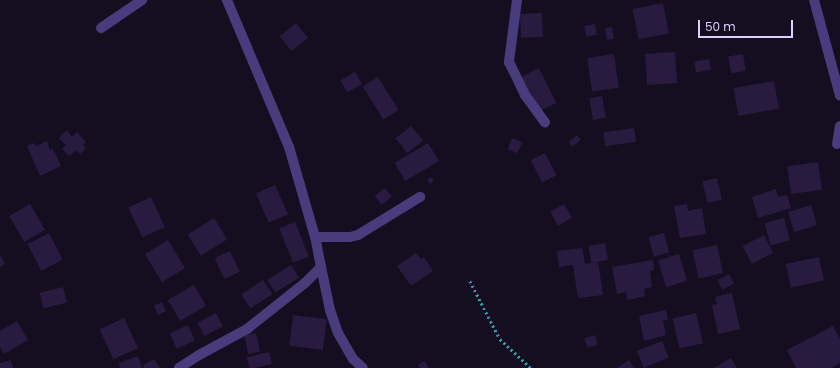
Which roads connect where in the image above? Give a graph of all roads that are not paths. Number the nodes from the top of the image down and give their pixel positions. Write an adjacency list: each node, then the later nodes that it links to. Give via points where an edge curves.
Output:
1 (142, 0): 5 (street)
2 (227, 0): 11 (street, via 289,147)
3 (517, 0): 7 (street, via 509,62 525,95)
4 (814, 0): 6 (street)
5 (101, 28)
6 (840, 96)
7 (545, 123)
8 (840, 126): 9 (street)
9 (837, 144)
10 (420, 197): 11 (street, via 358,235)
11 (315, 237): 12 (street)
12 (321, 267): 13 (street, via 247,330); 14 (street, via 338,334 353,359)
13 (179, 368)
14 (363, 368)

